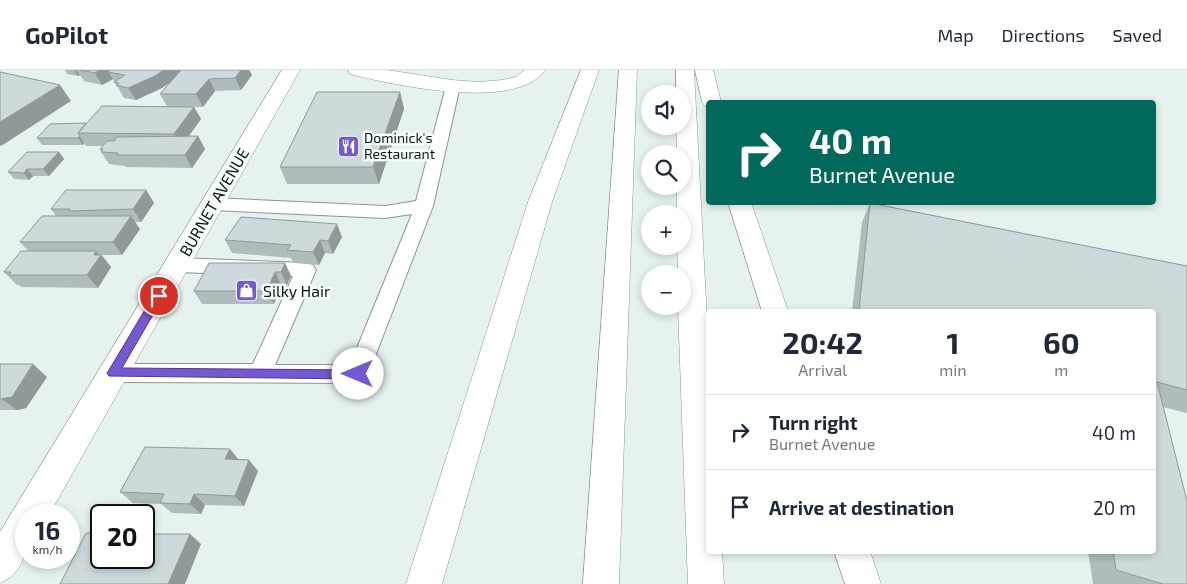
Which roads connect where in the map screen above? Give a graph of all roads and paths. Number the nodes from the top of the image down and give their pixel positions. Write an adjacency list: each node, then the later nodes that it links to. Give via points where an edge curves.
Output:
1 (291, 70): 10 (main road, BURNET AVENUE)
2 (357, 70): 8 (main road)
3 (536, 70): 8 (main road, via 531,78 494,88)
4 (590, 70): 21 (main road, via 540,202)
5 (628, 70): 22 (main road)
6 (685, 70): 23 (main road, via 691,292)
7 (704, 70): 9 (main road)
8 (453, 86): 12 (lane)
9 (712, 100)
10 (212, 204): 12 (lane, via 386,212); 13 (main road, BURNET AVENUE)
11 (740, 205): 14 (main road)
12 (424, 206): 16 (lane, via 358,374)
13 (177, 265): 15 (main road, BURNET AVENUE); 16 (lane, via 306,270)
14 (773, 309)
15 (113, 373): 16 (lane); 17 (main road, BURNET AVENUE)
16 (260, 374)
17 (36, 504)
18 (15, 540): 20 (main road)
19 (853, 554): 24 (main road)
20 (0, 565)
21 (424, 584)
22 (601, 584)
23 (706, 584)
24 (863, 584)

